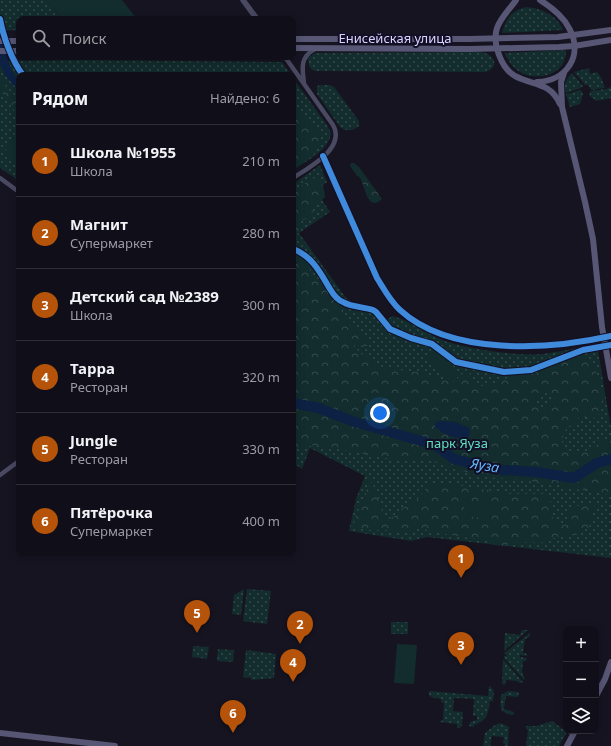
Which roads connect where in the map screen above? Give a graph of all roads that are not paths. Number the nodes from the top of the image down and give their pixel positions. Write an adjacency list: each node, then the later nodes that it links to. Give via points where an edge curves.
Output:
1 (243, 0): 4 (street)
2 (516, 0): 8 (main road, via 497,27)
3 (540, 0): 6 (main road, via 564,20)
4 (255, 16)
5 (611, 30): 6 (main road, Енисейская улица)
6 (572, 36): 8 (main road, Енисейская улица); 13 (main road)
7 (296, 38): 9 (main road, Енисейская улица)
8 (495, 38): 9 (main road, Енисейская улица); 15 (main road)
9 (353, 39): 17 (main road, via 348,43 350,48)
10 (611, 40): 13 (main road, Енисейская улица)
11 (0, 41): 12 (main road)
12 (16, 41)
13 (574, 46): 15 (main road, Енисейская улица); 23 (main road, via 570,66)
14 (296, 48): 16 (main road, Енисейская улица)
15 (496, 48): 17 (main road, Енисейская улица); 24 (main road, via 500,58 514,75)
16 (315, 49): 17 (main road, Енисейская улица); 25 (street, via 306,55 303,62)
17 (354, 49)
18 (0, 51): 19 (main road)
19 (16, 51)
20 (287, 60): 21 (street)
21 (296, 72)
22 (296, 72): 25 (street)
23 (564, 73): 24 (main road, via 548,81); 26 (main road, via 561,82)
24 (529, 82): 26 (main road, via 552,91)
25 (305, 85): 27 (street, via 336,130 334,143)
26 (562, 107): 32 (main road, via 593,238)
27 (323, 156): 28 (street); 32 (street, via 377,278 395,304 409,318 427,329 452,338 511,347 544,346)
28 (296, 176)
29 (0, 178): 30 (street)
30 (16, 190)
31 (611, 336): 32 (street)
32 (604, 338): 33 (main road)
33 (611, 378)
34 (16, 463): 35 (street)
35 (0, 475)
36 (611, 662): 37 (main road)
37 (599, 690)
38 (0, 733): 40 (main road)
39 (573, 734): 41 (main road)
40 (115, 746)
41 (566, 746)

